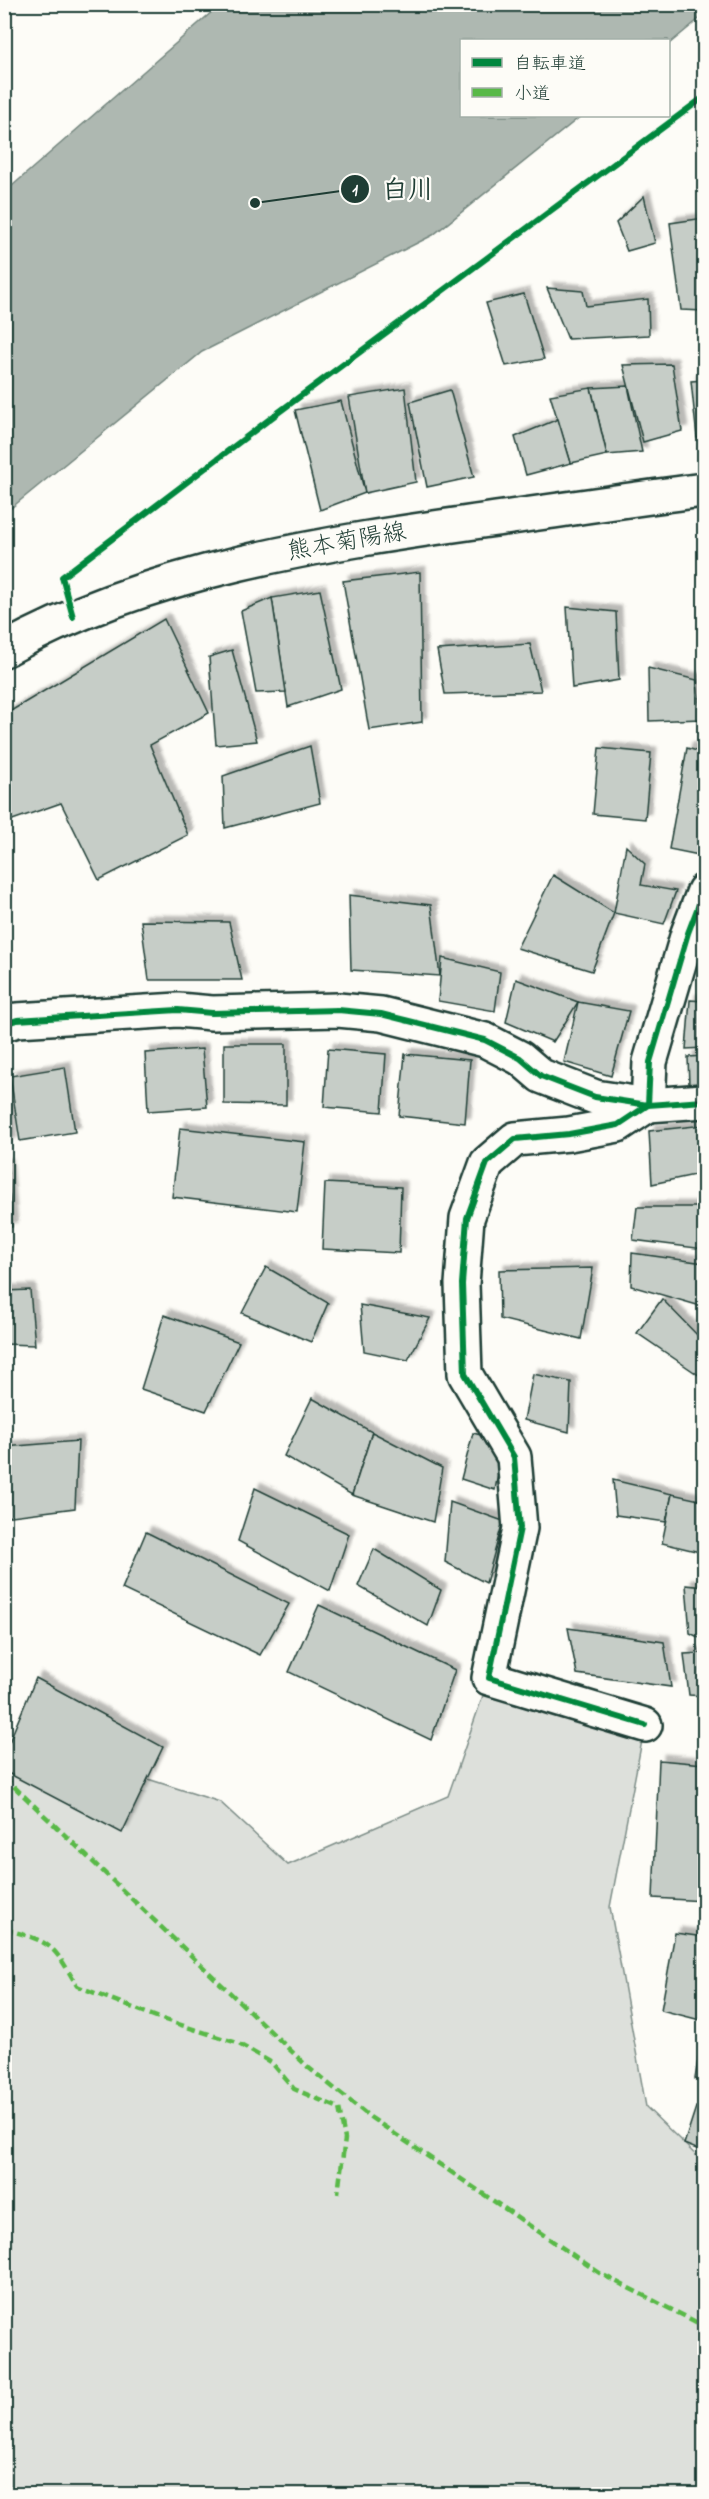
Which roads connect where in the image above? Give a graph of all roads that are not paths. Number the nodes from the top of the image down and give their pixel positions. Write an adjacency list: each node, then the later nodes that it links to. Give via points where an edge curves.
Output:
1 (705, 490): 2 (street, 熊本菊陽線, via 308,548 175,580 73,617)
2 (4, 650)
3 (705, 891): 6 (street, via 688,933 650,1062)
4 (4, 1024): 6 (street, via 178,1010 338,1010 381,1014 485,1040 520,1058 541,1076 568,1088 595,1097)
5 (705, 1101): 6 (street)
6 (648, 1104): 7 (street, via 618,1125 515,1139 487,1163 466,1218 462,1284 465,1374 514,1457 518,1490 520,1528 489,1678)
7 (645, 1725)

